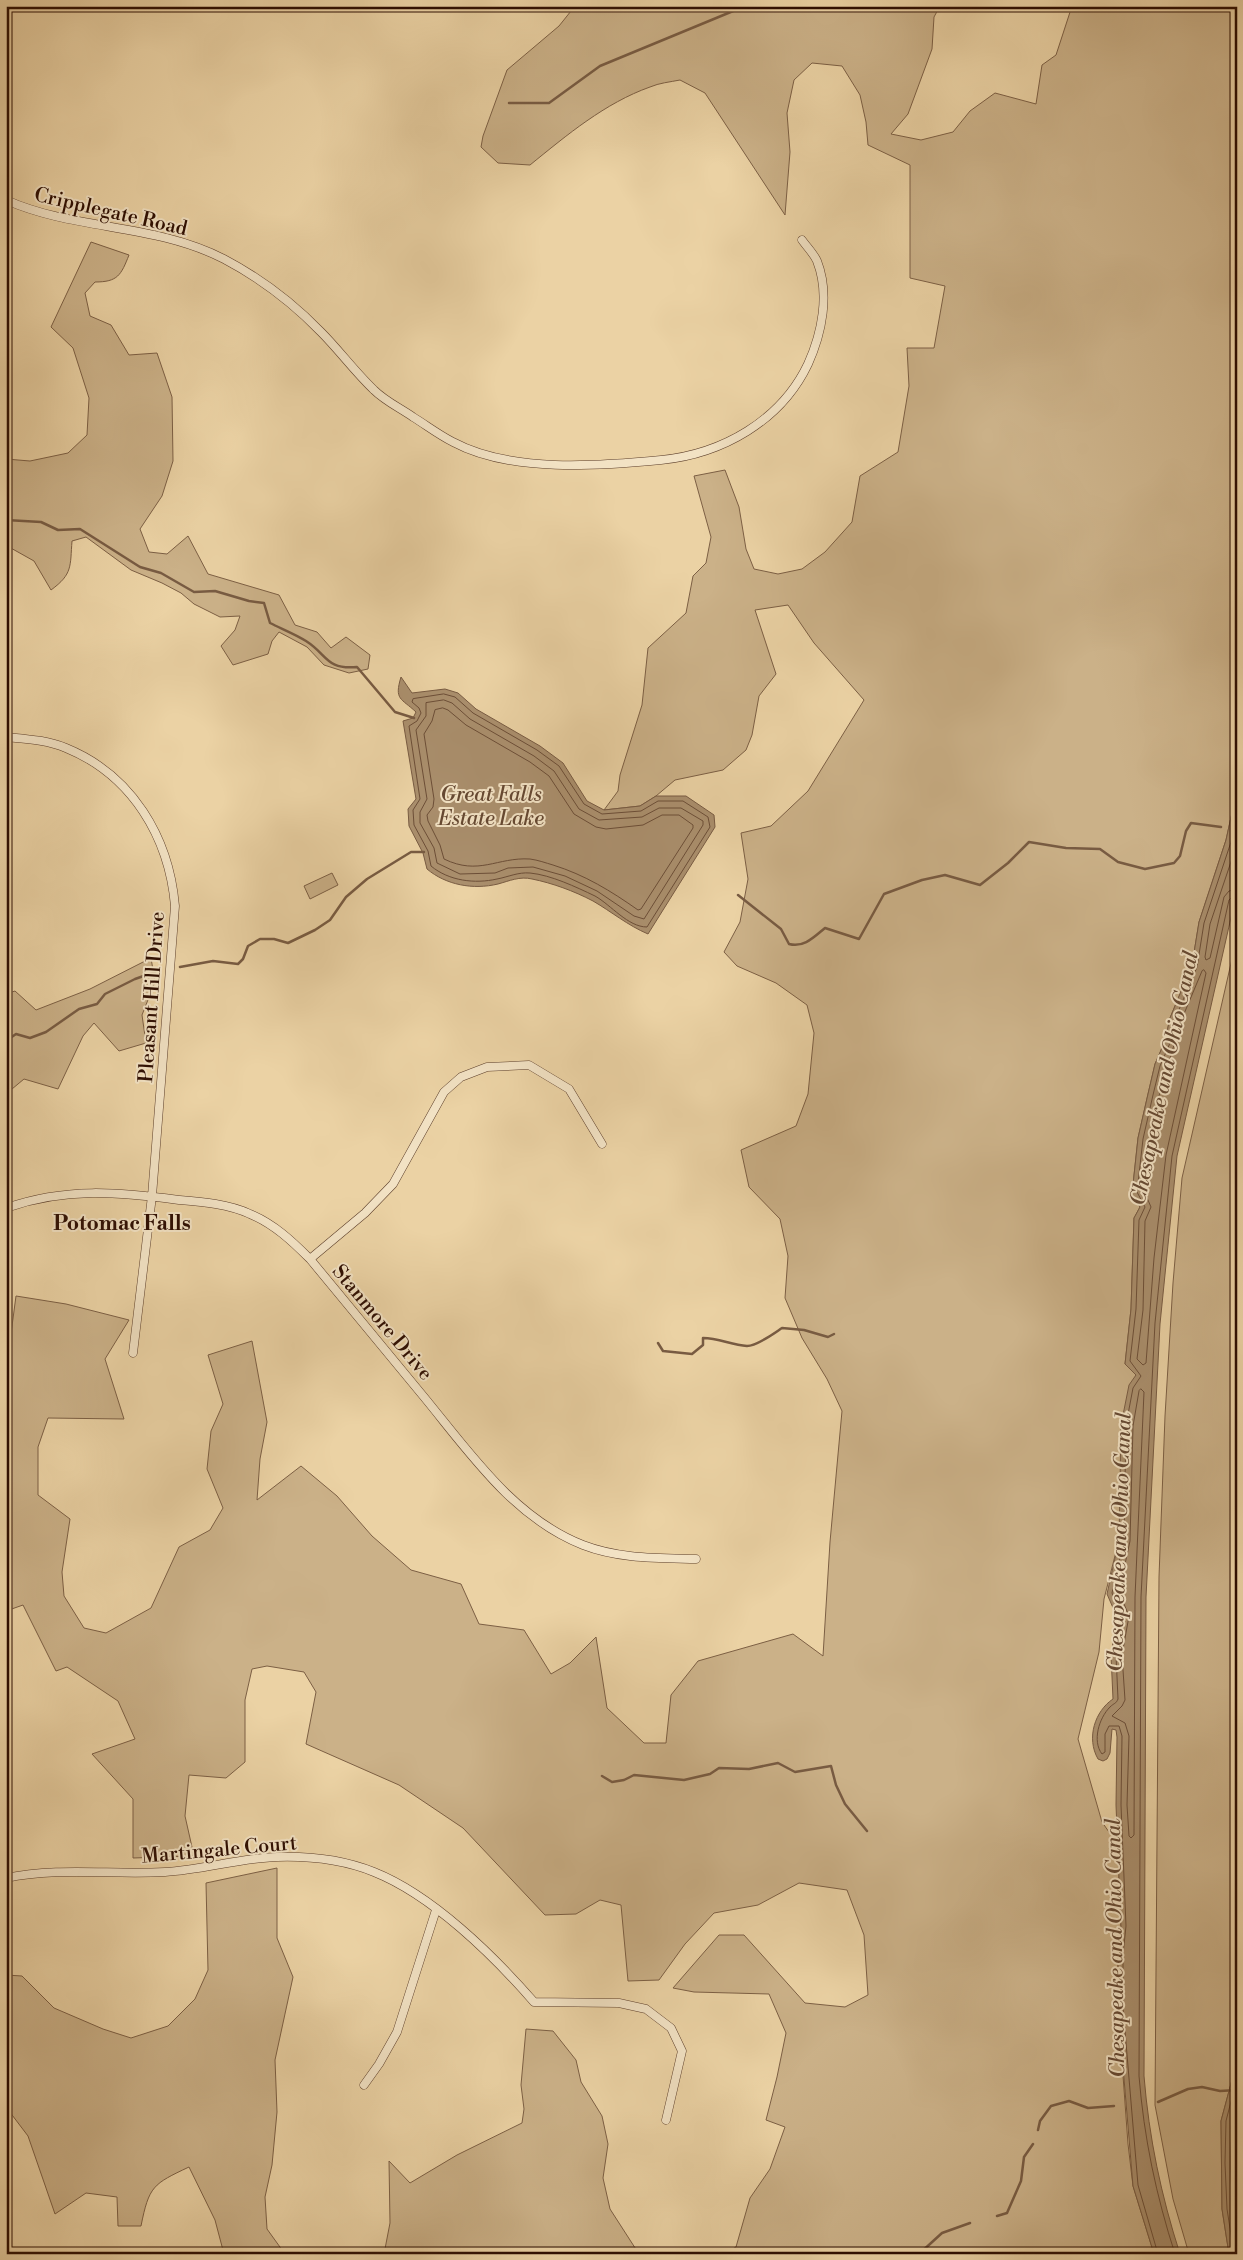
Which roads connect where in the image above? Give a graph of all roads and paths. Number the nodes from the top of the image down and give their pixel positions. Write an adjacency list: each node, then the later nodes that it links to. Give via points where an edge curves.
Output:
1 (6, 200): 2 (street, Cripplegate Road, via 64,219 136,230 179,241 224,259 296,307 375,392 453,443 509,460 596,466 668,459 708,451 738,438 768,417 788,396 813,351 821,323 824,284 816,259)
2 (802, 240)
3 (6, 737): 5 (street, Pleasant Hill Drive, via 34,739 66,748 100,767 140,806 165,854 175,906)
4 (602, 1144): 7 (street, via 569,1090 529,1065 487,1067 461,1077 444,1092 393,1184 365,1213)
5 (152, 1196): 6 (street, Stanmore Drive, via 66,1193 33,1198); 7 (street, Stanmore Drive, via 216,1204 249,1213 285,1235); 8 (street, Pleasant Hill Drive)
6 (6, 1208)
7 (310, 1259): 9 (street, Stanmore Drive, via 461,1442 511,1499 538,1522 585,1546 626,1556)
8 (133, 1353)
9 (696, 1559)
10 (6, 1878): 11 (street, Martingale Court, via 47,1873 166,1872 275,1857 302,1857 336,1861 373,1871 405,1886)
11 (436, 1910): 12 (street, via 397,2032); 13 (street, Martingale Court, via 477,1943 534,2002 619,2003 646,2009 671,2028 682,2052)
12 (364, 2085)
13 (666, 2120)

